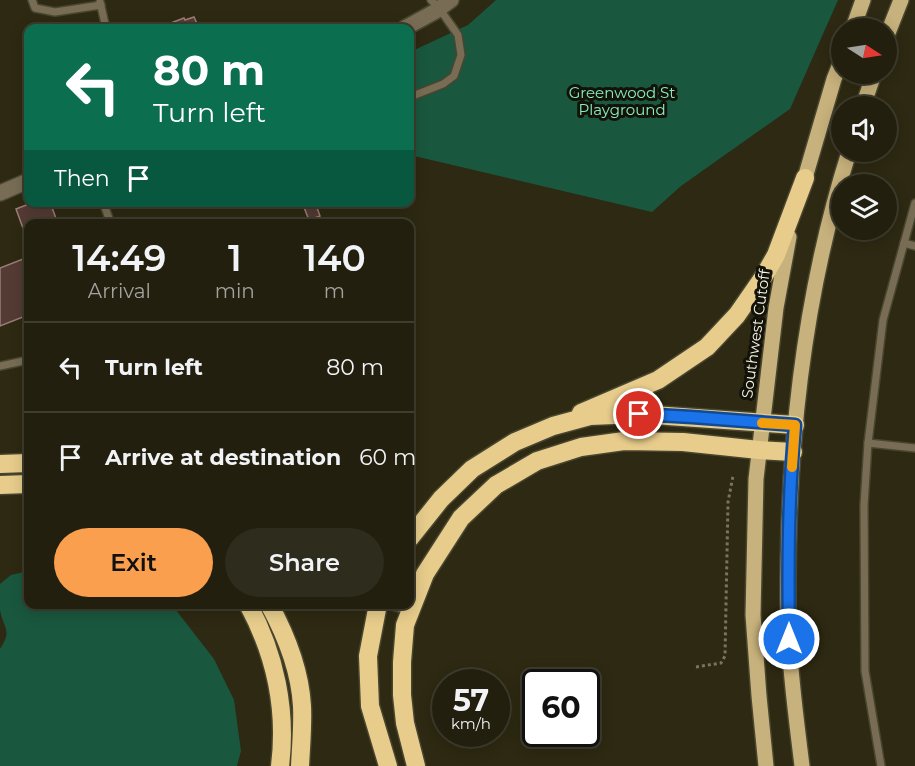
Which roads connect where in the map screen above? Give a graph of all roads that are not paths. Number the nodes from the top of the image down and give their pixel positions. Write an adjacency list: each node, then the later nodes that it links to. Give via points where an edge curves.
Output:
1 (32, 0): 4 (lane, via 34,8 56,12)
2 (863, 0): 6 (main road)
3 (901, 0): 7 (main road)
4 (100, 2): 8 (lane)
5 (441, 3): 9 (street); 11 (lane, via 458,35 461,55 454,76)
6 (857, 18)
7 (894, 18)
8 (105, 24)
9 (411, 24)
10 (833, 84): 13 (main road, Southwest Cutoff)
11 (414, 95)
12 (846, 162): 22 (main road, via 823,247 804,348)
13 (805, 178): 21 (main road, Southwest Cutoff, via 778,296); 23 (highway, via 772,262 737,315 707,346 658,380)
14 (24, 183): 15 (street)
15 (0, 193)
16 (915, 203): 17 (lane)
17 (904, 243): 18 (lane); 24 (lane, via 883,320)
18 (915, 246)
19 (24, 361): 20 (lane)
20 (0, 366)
21 (763, 423): 22 (highway); 23 (highway, via 639,414 590,416); 26 (main road, Southwest Cutoff)
22 (795, 425): 27 (main road)
23 (553, 426): 32 (highway, via 515,442 472,469)
24 (868, 443): 25 (lane); 46 (lane, via 864,505 865,671)
25 (915, 448)
26 (759, 450): 27 (highway); 33 (highway, via 624,441 581,447 537,461 496,485 461,518 425,574); 44 (main road, Southwest Cutoff, via 753,615)
27 (793, 452): 45 (main road, via 789,639)
28 (24, 463): 29 (highway)
29 (0, 464)
30 (24, 484): 31 (highway)
31 (0, 485)
32 (414, 532)
33 (414, 602)
34 (251, 609): 40 (highway, via 271,657 278,687 282,721)
35 (271, 609): 41 (highway, via 296,671 302,705)
36 (377, 609): 42 (highway, via 368,656 370,706)
37 (401, 609): 39 (lane)
38 (411, 609): 39 (highway)
39 (410, 612): 43 (highway, via 405,625 402,695)
40 (280, 766)
41 (300, 766)
42 (388, 766)
43 (416, 766)
44 (766, 766)
45 (802, 766)
46 (881, 766)

